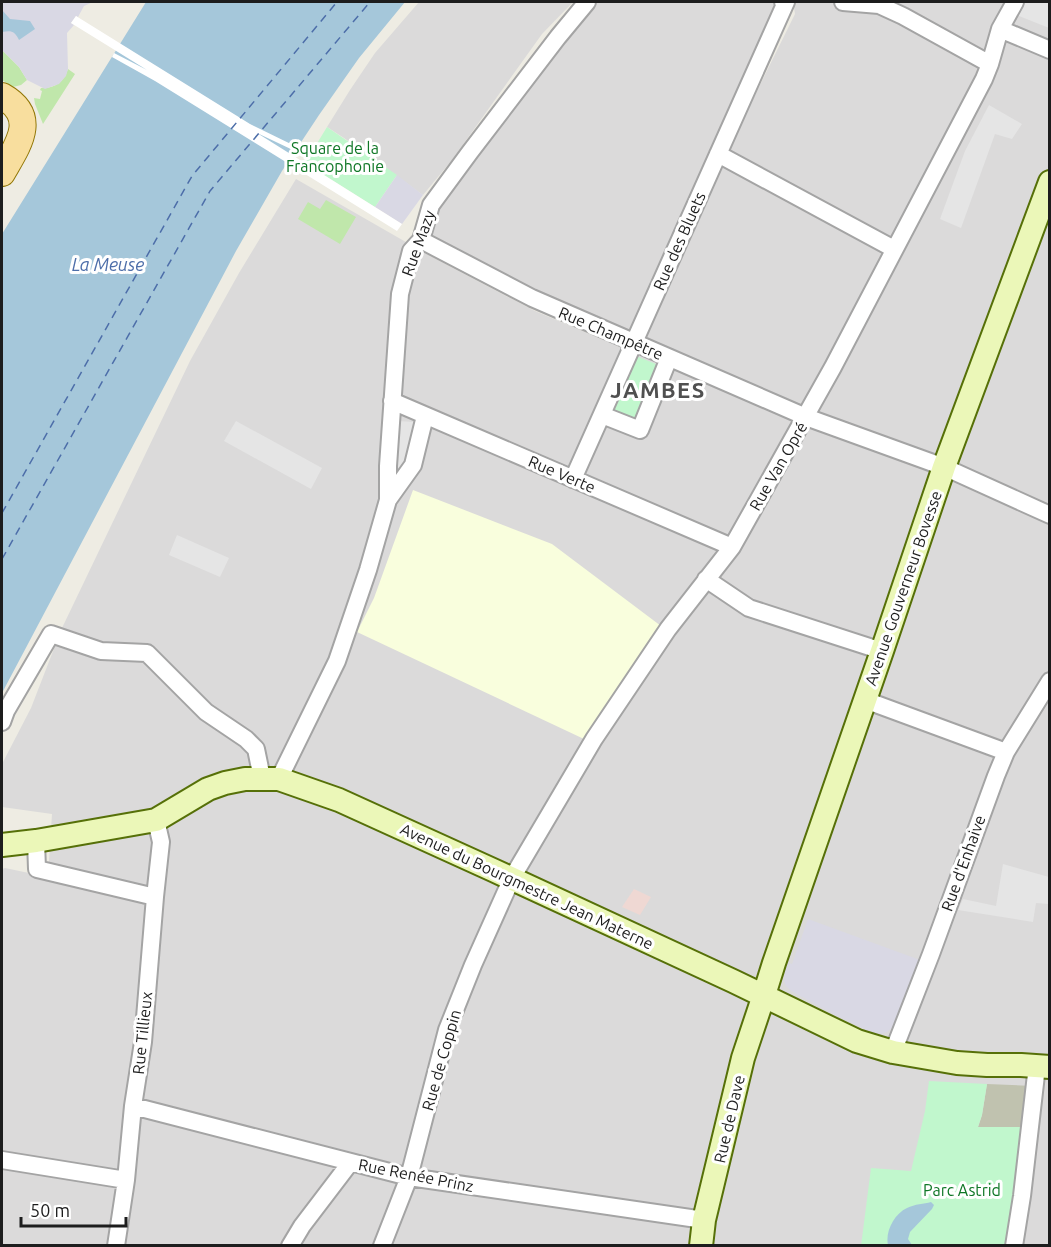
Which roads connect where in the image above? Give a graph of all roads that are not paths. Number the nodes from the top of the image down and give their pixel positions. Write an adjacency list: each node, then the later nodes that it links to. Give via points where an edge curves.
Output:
1 (587, 2): 12 (street, Rue Mazy, via 431,205)
2 (784, 2): 9 (street, Rue des Bluets)
3 (843, 2): 7 (street, via 879,5)
4 (1015, 2): 5 (street, Rue Van Opré)
5 (1000, 29): 6 (street); 7 (street, Rue Van Opré)
6 (1050, 50)
7 (990, 64): 13 (street, Rue Van Opré)
8 (2, 96): 10 (main road, via 20,112 23,130)
9 (718, 154): 13 (street); 14 (street, Rue des Bluets)
10 (2, 173)
11 (1050, 182): 20 (main road, Avenue Gouverneur Bovesse)
12 (421, 240): 14 (street, Rue Champêtre, via 532,298); 16 (street, Rue Mazy, via 411,251 400,294)
13 (894, 249): 19 (street, Rue Van Opré)
14 (634, 343): 15 (street, Rue Champêtre); 17 (street, Rue des Bluets)
15 (669, 358): 17 (street, via 640,430); 19 (street, Rue Champêtre)
16 (392, 401): 18 (street, Rue Verte); 22 (street, Rue Mazy)
17 (602, 415): 21 (street, Rue des Bluets)
18 (426, 416): 21 (street, Rue Verte); 22 (street, Rue Mazy, via 412,465)
19 (806, 417): 20 (street, Rue Champêtre); 24 (street, Rue Van Opré)
20 (944, 467): 23 (street, Rue Champêtre); 26 (main road, Avenue Gouverneur Bovesse)
21 (573, 479): 24 (street, Rue Verte)
22 (388, 500): 31 (street, Rue Mazy, via 337,660)
23 (1050, 515)
24 (732, 547): 25 (street, Rue Van Opré)
25 (706, 579): 26 (street, via 749,608); 35 (street, Rue Van Opré, via 594,739)
26 (882, 651): 28 (main road, Avenue Gouverneur Bovesse)
27 (1050, 681): 30 (street, Rue d'Enhaive)
28 (865, 700): 30 (street); 37 (main road, Avenue Gouverneur Bovesse)
29 (2, 722): 31 (street, via 51,634 101,651 147,653 206,711 256,749)
30 (1006, 752): 38 (street, Rue d'Enhaive)
31 (271, 779): 32 (main road, Avenue du Bourgmestre Jean Materne, via 245,779 208,789); 35 (main road, Avenue du Bourgmestre Jean Materne, via 339,800)
32 (156, 820): 33 (main road, Avenue du Bourgmestre Jean Materne); 36 (street, Rue Tillieux, via 161,842)
33 (36, 841): 34 (main road, Avenue du Bourgmestre Jean Materne); 36 (street, via 38,869)
34 (2, 845)
35 (512, 878): 37 (main road, Avenue du Bourgmestre Jean Materne); 43 (street, Rue de Coppin, via 447,1029)
36 (155, 897): 40 (street, Rue Tillieux, via 143,1042)
37 (764, 996): 38 (main road, Avenue du Bourgmestre Jean Materne, via 857,1041); 45 (main road, Rue de Dave, via 743,1058)
38 (893, 1052): 39 (main road, Avenue du Bourgmestre Jean Materne, via 957,1063)
39 (1043, 1066): 50 (street)
40 (133, 1106): 42 (street, Rue Renée Prinz); 44 (street, Rue Tillieux)
41 (2, 1160): 44 (street)
42 (350, 1163): 43 (street, Rue Renée Prinz); 47 (street)
43 (409, 1177): 45 (street, Rue Renée Prinz); 48 (street, Rue de Coppin)
44 (126, 1180): 46 (street, Rue Tillieux)
45 (705, 1220): 49 (main road, Rue de Dave)
46 (116, 1245)
47 (290, 1245)
48 (382, 1245)
49 (701, 1245)
50 (1014, 1245)

